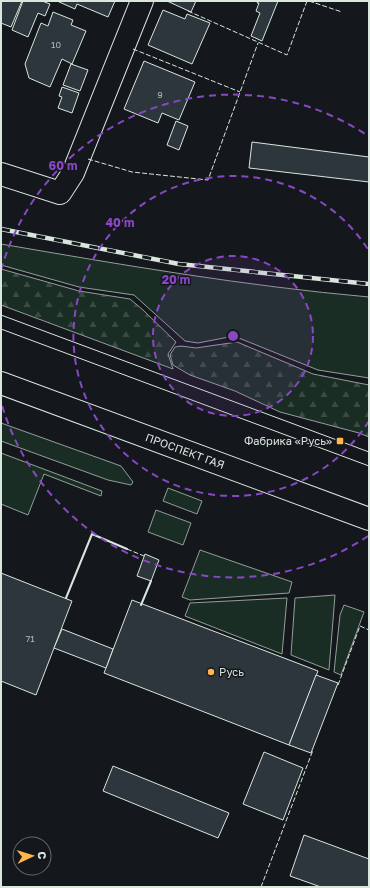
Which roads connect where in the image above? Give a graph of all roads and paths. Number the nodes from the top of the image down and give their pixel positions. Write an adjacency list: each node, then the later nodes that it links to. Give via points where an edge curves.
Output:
1 (142, 1): 2 (main road, via 73,173 60,193)
2 (1, 174)
3 (1, 383): 4 (main road, ПРОСПЕКТ ГАЯ)
4 (369, 519)

